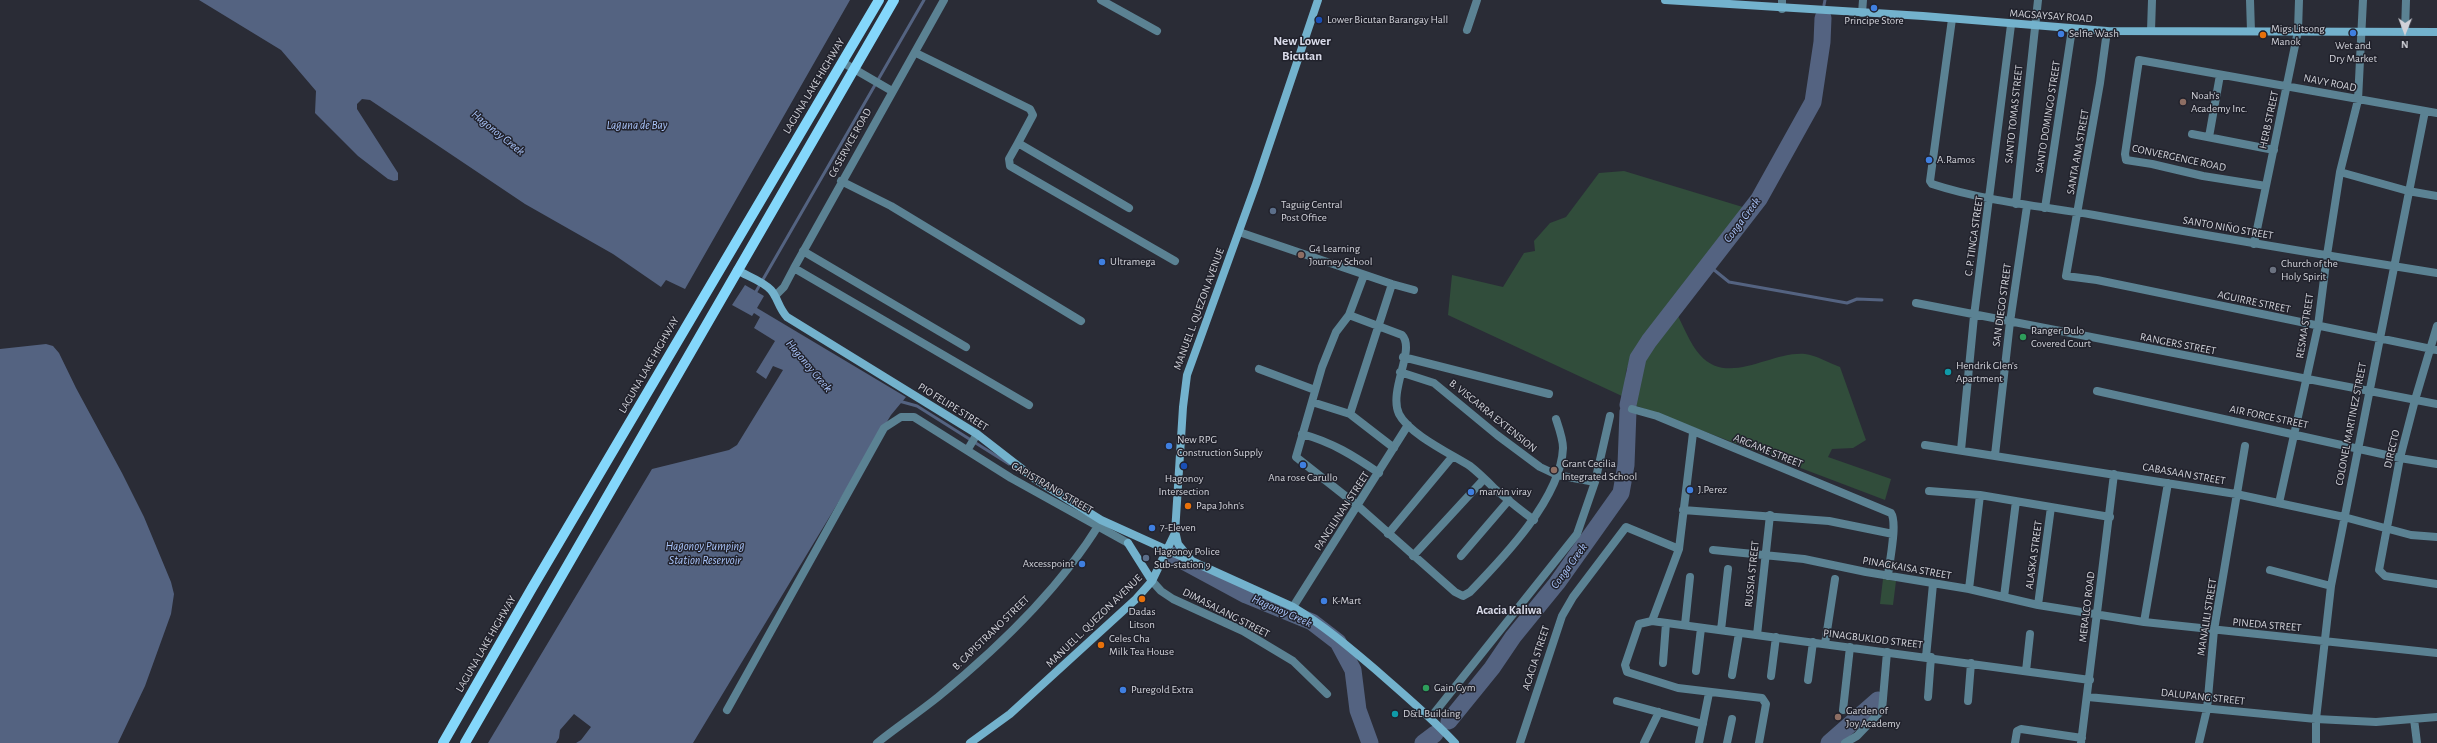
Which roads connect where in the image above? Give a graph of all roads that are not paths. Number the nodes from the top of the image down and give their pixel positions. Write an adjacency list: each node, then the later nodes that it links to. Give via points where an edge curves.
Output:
1 (879, 0): 33 (main road, LAGUNA LAKE HIGHWAY)
2 (894, 0): 34 (main road)
3 (944, 0): 32 (street, C6 SERVICE ROAD)
4 (1101, 0): 28 (street)
5 (1318, 0): 56 (main road, MANUEL L. QUEZON AVENUE)
6 (1477, 0): 23 (street)
7 (1665, 0): 16 (main road, MAGSAYSAY ROAD)
8 (1782, 0): 17 (street)
9 (1862, 0): 18 (street)
10 (2038, 0): 21 (street, SANTO TOMAS STREET)
11 (2152, 0): 25 (street)
12 (2250, 0): 26 (street)
13 (2299, 0): 27 (street, HERB STREET)
14 (2363, 0): 29 (street, RESMA STREET)
15 (2406, 0): 30 (street)
16 (1761, 4): 17 (main road, MAGSAYSAY ROAD)
17 (1782, 9): 18 (main road, MAGSAYSAY ROAD)
18 (1862, 13): 19 (main road, MAGSAYSAY ROAD)
19 (1952, 19): 20 (main road, MAGSAYSAY ROAD); 50 (street, SANTO NIÑO STREET, via 1930,181 1933,184)
20 (2011, 25): 21 (main road, MAGSAYSAY ROAD); 50 (street, C. P. TINGA STREET)
21 (2035, 27): 22 (main road, MAGSAYSAY ROAD); 51 (street, SANTO TOMAS STREET)
22 (2072, 29): 24 (main road, MAGSAYSAY ROAD); 54 (street, SANTO DOMINGO STREET)
23 (1467, 30)
24 (2107, 31): 25 (main road, MAGSAYSAY ROAD); 55 (street, SANTA ANA STREET)
25 (2151, 31): 26 (main road, MAGSAYSAY ROAD)
26 (2251, 31): 27 (main road, MAGSAYSAY ROAD)
27 (2298, 31): 29 (main road, MAGSAYSAY ROAD); 36 (street, HERB STREET)
28 (1157, 32)
29 (2363, 32): 30 (main road, MAGSAYSAY ROAD); 38 (street, RESMA STREET)
30 (2405, 32): 31 (main road, MAGSAYSAY ROAD)
31 (2437, 32)
32 (916, 53): 37 (street, C6 SERVICE ROAD); 43 (street, via 1030,109 1033,115)
33 (842, 62): 34 (street); 202 (main road, LAGUNA LAKE HIGHWAY)
34 (854, 68): 37 (street); 63 (main road)
35 (2220, 75): 36 (street, NAVY ROAD); 42 (street); 47 (street, CONVERGENCE ROAD, via 2139,60 2124,158 2132,162 2203,176)
36 (2287, 86): 38 (street, NAVY ROAD); 44 (street, HERB STREET)
37 (889, 90): 46 (street, C6 SERVICE ROAD)
38 (2358, 100): 39 (street, NAVY ROAD); 45 (street, RESMA STREET)
39 (2425, 111): 40 (street, NAVY ROAD); 48 (street, COLONEL MARTINEZ STREET)
40 (2437, 113)
41 (2192, 134): 42 (street)
42 (2209, 137): 44 (street)
43 (1018, 143): 53 (street); 60 (street, via 1009,159 1010,166)
44 (2274, 150): 47 (street, HERB STREET)
45 (2340, 172): 48 (street); 59 (street, RESMA STREET)
46 (841, 181): 58 (street, C6 SERVICE ROAD); 73 (street, via 891,206)
47 (2266, 186): 57 (street, HERB STREET)
48 (2408, 190): 49 (street); 61 (street, COLONEL MARTINEZ STREET)
49 (2437, 196)
50 (1990, 198): 51 (street, SANTO NIÑO STREET); 72 (street, C. P. TINGA STREET)
51 (2016, 204): 52 (street, SANTO NIÑO STREET)
52 (2027, 206): 54 (street, SANTO NIÑO STREET); 74 (street, SAN DIEGO STREET)
53 (1129, 208)
54 (2046, 208): 55 (street, SANTO NIÑO STREET)
55 (2079, 212): 57 (street, SANTO NIÑO STREET); 66 (street, SANTA ANA STREET)
56 (1239, 232): 65 (street); 133 (main road, MANUEL L. QUEZON AVENUE, via 1187,375)
57 (2254, 244): 59 (street, SANTO NIÑO STREET)
58 (803, 251): 62 (street, C6 SERVICE ROAD); 79 (street)
59 (2327, 254): 61 (street, SANTO NIÑO STREET); 75 (street, RESMA STREET)
60 (1175, 261)
61 (2393, 266): 64 (street, SANTO NIÑO STREET); 78 (street, COLONEL MARTINEZ STREET)
62 (794, 268): 69 (street, C6 SERVICE ROAD, via 784,287); 92 (street)
63 (737, 270): 69 (main road, PIO FELIPE STREET, via 769,288); 203 (main road)
64 (2437, 273)
65 (1364, 275): 67 (street); 71 (street)
66 (2066, 276): 75 (street, AGUIRRE STREET)
67 (1392, 284): 68 (street); 77 (street)
68 (1414, 290)
69 (775, 296): 101 (main road, PIO FELIPE STREET, via 778,307 787,317)
70 (1916, 304): 72 (street, RANGERS STREET)
71 (1348, 315): 77 (street); 85 (street, via 1336,332)
72 (1974, 316): 74 (street, RANGERS STREET); 107 (street, C. P. TINGA STREET)
73 (1081, 321)
74 (2010, 322): 84 (street, RANGERS STREET); 108 (street, SAN DIEGO STREET)
75 (2318, 326): 78 (street, AGUIRRE STREET); 84 (street, RESMA STREET)
76 (2437, 326): 80 (street, DIRECTO)
77 (1379, 327): 81 (street, via 1406,338 1408,347); 94 (street)
78 (2379, 338): 80 (street, AGUIRRE STREET); 87 (street, COLONEL MARTINEZ STREET)
79 (966, 347)
80 (2434, 350): 89 (street, DIRECTO)
81 (1403, 357): 83 (street); 88 (street)
82 (1259, 369): 85 (street)
83 (1400, 372): 97 (street, via 1396,402 1398,413); 114 (street, B. VISCARRA EXTENSION, via 1434,383 1525,457)
84 (2307, 380): 87 (street, RANGERS STREET); 100 (street, RESMA STREET)
85 (1315, 390): 90 (street)
86 (2097, 391): 100 (street, AIR FORCE STREET)
87 (2371, 393): 89 (street, RANGERS STREET); 106 (street, COLONEL MARTINEZ STREET)
88 (1549, 394)
89 (2415, 400): 91 (street, RANGERS STREET); 110 (street, DIRECTO)
90 (1312, 402): 94 (street); 99 (street)
91 (2437, 404)
92 (1029, 405)
93 (1632, 409): 98 (street, ARGAME STREET, via 1657,416)
94 (1350, 414): 105 (street)
95 (1610, 416): 116 (street)
96 (1556, 419): 114 (street, via 1563,449)
97 (1408, 425): 105 (street, PANGILINAN STREET); 109 (street)
98 (1693, 432): 126 (street); 135 (street, ARGAME STREET, via 1891,513)
99 (1302, 434): 112 (street, via 1349,452); 124 (street, via 1296,457)
100 (2294, 434): 106 (street, AIR FORCE STREET); 123 (street, RESMA STREET)
101 (976, 436): 104 (street); 131 (main road, PIO FELIPE STREET)
102 (1925, 445): 107 (street, CABASAAN STREET)
103 (2245, 446): 119 (street, MANALILI STREET)
104 (968, 448): 131 (street, CAPISTRANO STREET, via 1011,478); 192 (street, CAPISTRANO STREET, via 914,417 901,417 884,428)
105 (1394, 448): 112 (street, PANGILINAN STREET)
106 (2358, 448): 110 (street, AIR FORCE STREET); 129 (street, COLONEL MARTINEZ STREET)
107 (1961, 450): 108 (street, CABASAAN STREET)
108 (1995, 455): 113 (street, CABASAAN STREET)
109 (1452, 458): 115 (street, via 1470,466); 134 (street)
110 (2400, 458): 111 (street, AIR FORCE STREET); 132 (street, DIRECTO)
111 (2437, 464)
112 (1379, 473): 124 (street, PANGILINAN STREET)
113 (2114, 474): 117 (street, CABASAAN STREET); 128 (street, MERALCO ROAD)
114 (1557, 475): 116 (street, B. VISCARRA EXTENSION); 130 (street)
115 (1484, 479): 121 (street); 142 (street)
116 (1595, 482): 196 (street, via 1577,534)
117 (2168, 483): 119 (street, CABASAAN STREET); 160 (street)
118 (1930, 490): 120 (street)
119 (2236, 494): 123 (street, CABASAAN STREET); 165 (street, MANALILI STREET)
120 (1980, 495): 122 (street); 154 (street)
121 (1508, 500): 130 (street); 143 (street)
122 (2016, 502): 125 (street); 155 (street)
123 (2279, 503): 129 (street, CABASAAN STREET)
124 (1358, 506): 134 (street); 157 (street, PANGILINAN STREET)
125 (2051, 507): 128 (street); 156 (street, ALASKA STREET)
126 (1683, 510): 127 (street); 138 (street)
127 (1770, 516): 135 (street, via 1829,521); 141 (street, RUSSIA STREET)
128 (2110, 517): 158 (street, MERALCO ROAD)
129 (2344, 517): 132 (street, CABASAAN STREET); 153 (street, COLONEL MARTINEZ STREET)
130 (1534, 520): 142 (street, via 1510,550 1470,592 1463,596)
131 (1099, 524): 137 (street, CAPISTRANO STREET); 140 (main road, PIO FELIPE STREET); 204 (street, B. CAPISTRANO STREET, via 1076,559 1042,599 985,657 937,698)
132 (2387, 530): 136 (street, CABASAAN STREET); 152 (street, DIRECTO, via 2379,570 2385,576)
133 (1175, 533): 140 (main road, MANUEL L. QUEZON AVENUE); 144 (main road, via 1178,544)
134 (1388, 534): 142 (street)
135 (1892, 534): 147 (street)
136 (2437, 537)
137 (1128, 543): 150 (main road)
138 (1680, 549): 159 (street); 207 (street, ACACIA STREET, via 1626,527 1573,596 1562,616)
139 (1713, 550): 141 (street, PINAGKAISA STREET)
140 (1166, 555): 144 (main road, PIO FELIPE STREET); 150 (main road, MANUEL L. QUEZON AVENUE)
141 (1766, 555): 147 (street, PINAGKAISA STREET, via 1804,559); 168 (street, RUSSIA STREET)
142 (1413, 556)
143 (1460, 556)
144 (1194, 563): 157 (main road, PIO FELIPE STREET)
145 (1728, 569): 164 (street)
146 (2270, 570): 153 (street)
147 (1888, 576): 151 (street, PINAGKAISA STREET)
148 (1690, 577): 162 (street)
149 (1835, 579): 172 (street)
150 (1152, 581): 186 (street, DIMASALANG STREET, via 1161,591 1243,631 1293,661); 205 (main road, MANUEL L. QUEZON AVENUE, via 1136,599 1010,714)
151 (1933, 584): 154 (street, PINAGKAISA STREET); 176 (street)
152 (2437, 584)
153 (2331, 586): 170 (street, COLONEL MARTINEZ STREET)
154 (1969, 589): 155 (street, PINAGKAISA STREET)
155 (2004, 598): 156 (street, PINAGKAISA STREET)
156 (2038, 605): 158 (street, PINAGKAISA STREET)
157 (1293, 607): 196 (main road, PIO FELIPE STREET, via 1333,633)
158 (2096, 615): 160 (street, PINEDA STREET); 184 (street, MERALCO ROAD)
159 (1652, 621): 161 (street, PINAGBUKLOD STREET); 185 (street, via 1639,624 1626,665 1627,672 1672,687)
160 (2144, 622): 165 (street, PINEDA STREET)
161 (1666, 623): 162 (street, PINAGBUKLOD STREET); 177 (street)
162 (1685, 625): 163 (street, PINAGBUKLOD STREET)
163 (1701, 628): 164 (street, PINAGBUKLOD STREET); 179 (street)
164 (1721, 630): 166 (street, PINAGBUKLOD STREET)
165 (2214, 630): 170 (street, PINEDA STREET); 191 (street, MANALILI STREET)
166 (1739, 633): 168 (street, PINAGBUKLOD STREET); 181 (street)
167 (2030, 634): 180 (street)
168 (1757, 635): 169 (street, PINAGBUKLOD STREET)
169 (1776, 637): 171 (street, PINAGBUKLOD STREET); 182 (street)
170 (2326, 641): 175 (street, PINEDA STREET); 198 (street, COLONEL MARTINEZ STREET)
171 (1812, 642): 172 (street, PINAGBUKLOD STREET); 183 (street)
172 (1825, 644): 173 (street, PINAGBUKLOD STREET)
173 (1850, 647): 174 (street, PINAGBUKLOD STREET); 193 (street)
174 (1888, 652): 176 (street, PINAGBUKLOD STREET); 212 (street, via 1882,710 1857,736)
175 (2437, 653)
176 (1929, 657): 178 (street, PINAGBUKLOD STREET); 187 (street)
177 (1663, 663)
178 (1971, 663): 180 (street, PINAGBUKLOD STREET); 190 (street)
179 (1696, 671)
180 (2026, 671): 184 (street, PINAGBUKLOD STREET)
181 (1732, 675)
182 (1771, 676)
183 (1808, 680)
184 (2090, 680): 188 (street, MERALCO ROAD)
185 (1709, 692): 200 (street); 211 (street, via 1764,699 1766,704)
186 (1327, 694)
187 (1928, 697)
188 (2088, 697): 191 (street, DALUPANG STREET); 201 (street, MERALCO ROAD)
189 (1617, 701): 194 (street)
190 (1968, 701)
191 (2207, 709): 198 (street, DALUPANG STREET); 214 (street, MANALILI STREET)
192 (726, 710)
193 (1843, 710)
194 (1659, 712): 200 (street); 208 (street)
195 (2437, 717): 199 (street, DALUPANG STREET)
196 (1431, 718): 206 (main road, PIO FELIPE STREET)
197 (1732, 719): 210 (street)
198 (2316, 719): 199 (street, DALUPANG STREET, via 2376,722); 215 (street, COLONEL MARTINEZ STREET)
199 (2414, 719): 216 (street)
200 (1703, 724): 209 (street)
201 (2081, 741): 213 (street, via 2021,729 2017,731)
202 (443, 743)
203 (465, 743)
204 (877, 743)
205 (970, 743)
206 (1455, 743)
207 (1520, 743)
208 (1644, 743)
209 (1699, 743)
210 (1727, 743)
211 (1759, 743)
212 (1845, 743)
213 (2015, 743)
214 (2199, 743)
215 (2316, 743)
216 (2417, 743)

